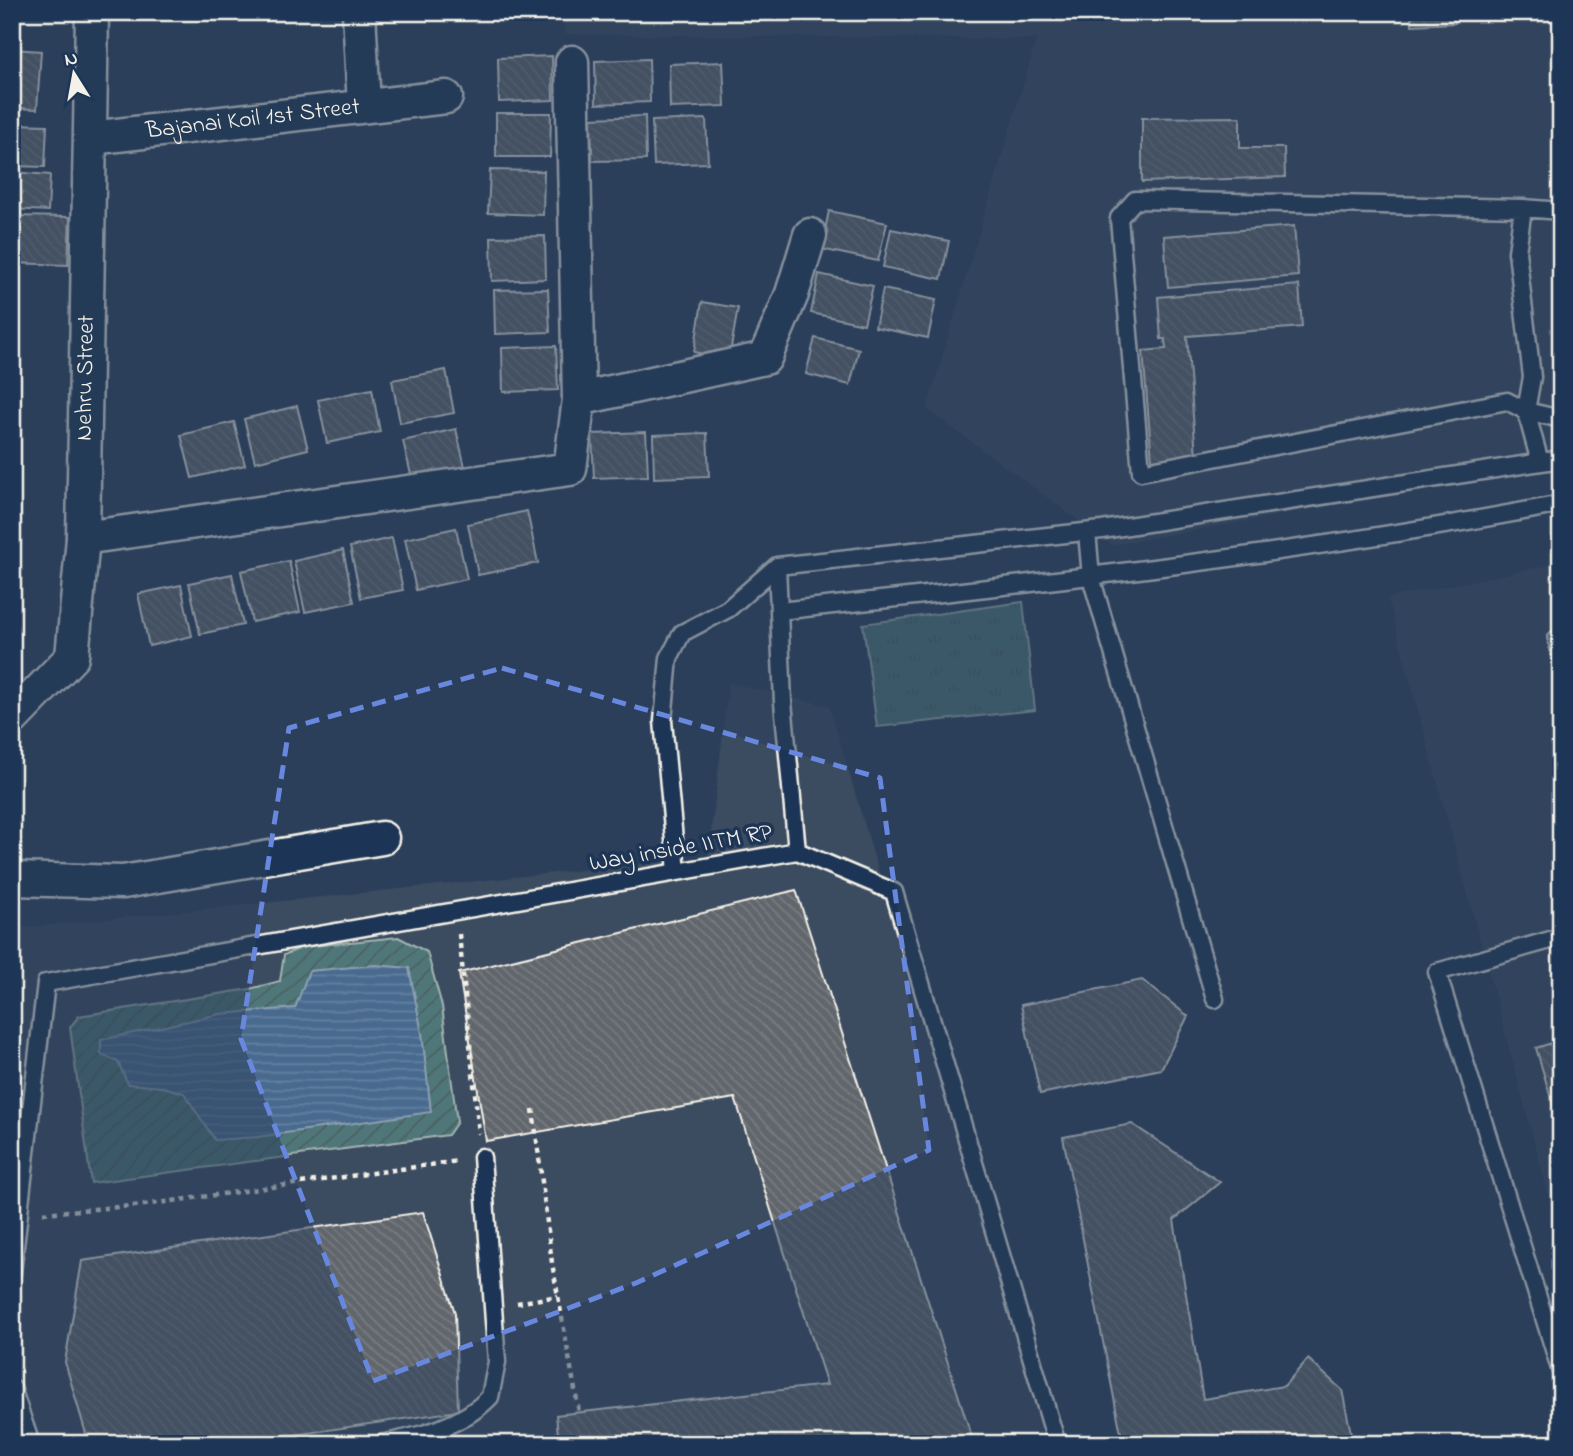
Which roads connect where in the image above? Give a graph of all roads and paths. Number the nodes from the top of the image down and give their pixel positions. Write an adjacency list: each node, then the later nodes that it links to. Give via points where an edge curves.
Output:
1 (92, 12): 6 (street, Nehru Street)
2 (359, 12): 5 (street, Bajanai Koil 1st Street)
3 (572, 62): 10 (street)
4 (446, 96): 5 (street)
5 (364, 107): 6 (street, Bajanai Koil 1st Street)
6 (91, 138): 17 (street, Nehru Street)
7 (1523, 208): 8 (lane); 11 (lane, via 1517,252 1532,377); 11 (lane, via 1135,200 1119,218 1141,472 1507,401)
8 (1561, 211)
9 (810, 235): 10 (street, via 765,358)
10 (579, 399): 17 (street, via 570,469)
11 (1526, 411): 12 (lane); 14 (lane)
12 (1561, 419)
13 (1561, 459): 14 (lane)
14 (1540, 461): 16 (lane)
15 (1561, 504): 19 (lane, via 1419,531)
16 (1087, 532): 18 (lane); 19 (lane)
17 (83, 538): 21 (street, Nehru Street, via 72,657)
18 (777, 566): 20 (lane, Way inside IITM RP); 24 (lane, via 728,609 682,633 669,658 663,721)
19 (1091, 577): 20 (lane); 28 (lane)
20 (779, 611): 23 (lane, Way inside IITM RP)
21 (12, 719)
22 (382, 838): 25 (street, via 123,882)
23 (797, 851): 24 (lane, Way inside IITM RP); 40 (lane, via 894,892)
24 (677, 872): 26 (lane, Way inside IITM RP)
25 (12, 879)
26 (457, 912): 30 (path); 31 (lane, Way inside IITM RP, via 46,983)
27 (1561, 937): 35 (lane, via 1437,972)
28 (1215, 999)
29 (533, 1109): 33 (path)
30 (482, 1157): 31 (path, via 144,1205); 34 (lane)
31 (19, 1215): 32 (lane)
32 (12, 1272)
33 (558, 1296): 34 (path); 37 (path)
34 (494, 1307): 39 (lane, via 497,1362 490,1397 464,1418 440,1429)
35 (1561, 1372)
36 (12, 1388): 38 (lane)
37 (579, 1412)
38 (31, 1444)
39 (380, 1444)
40 (1057, 1444)

